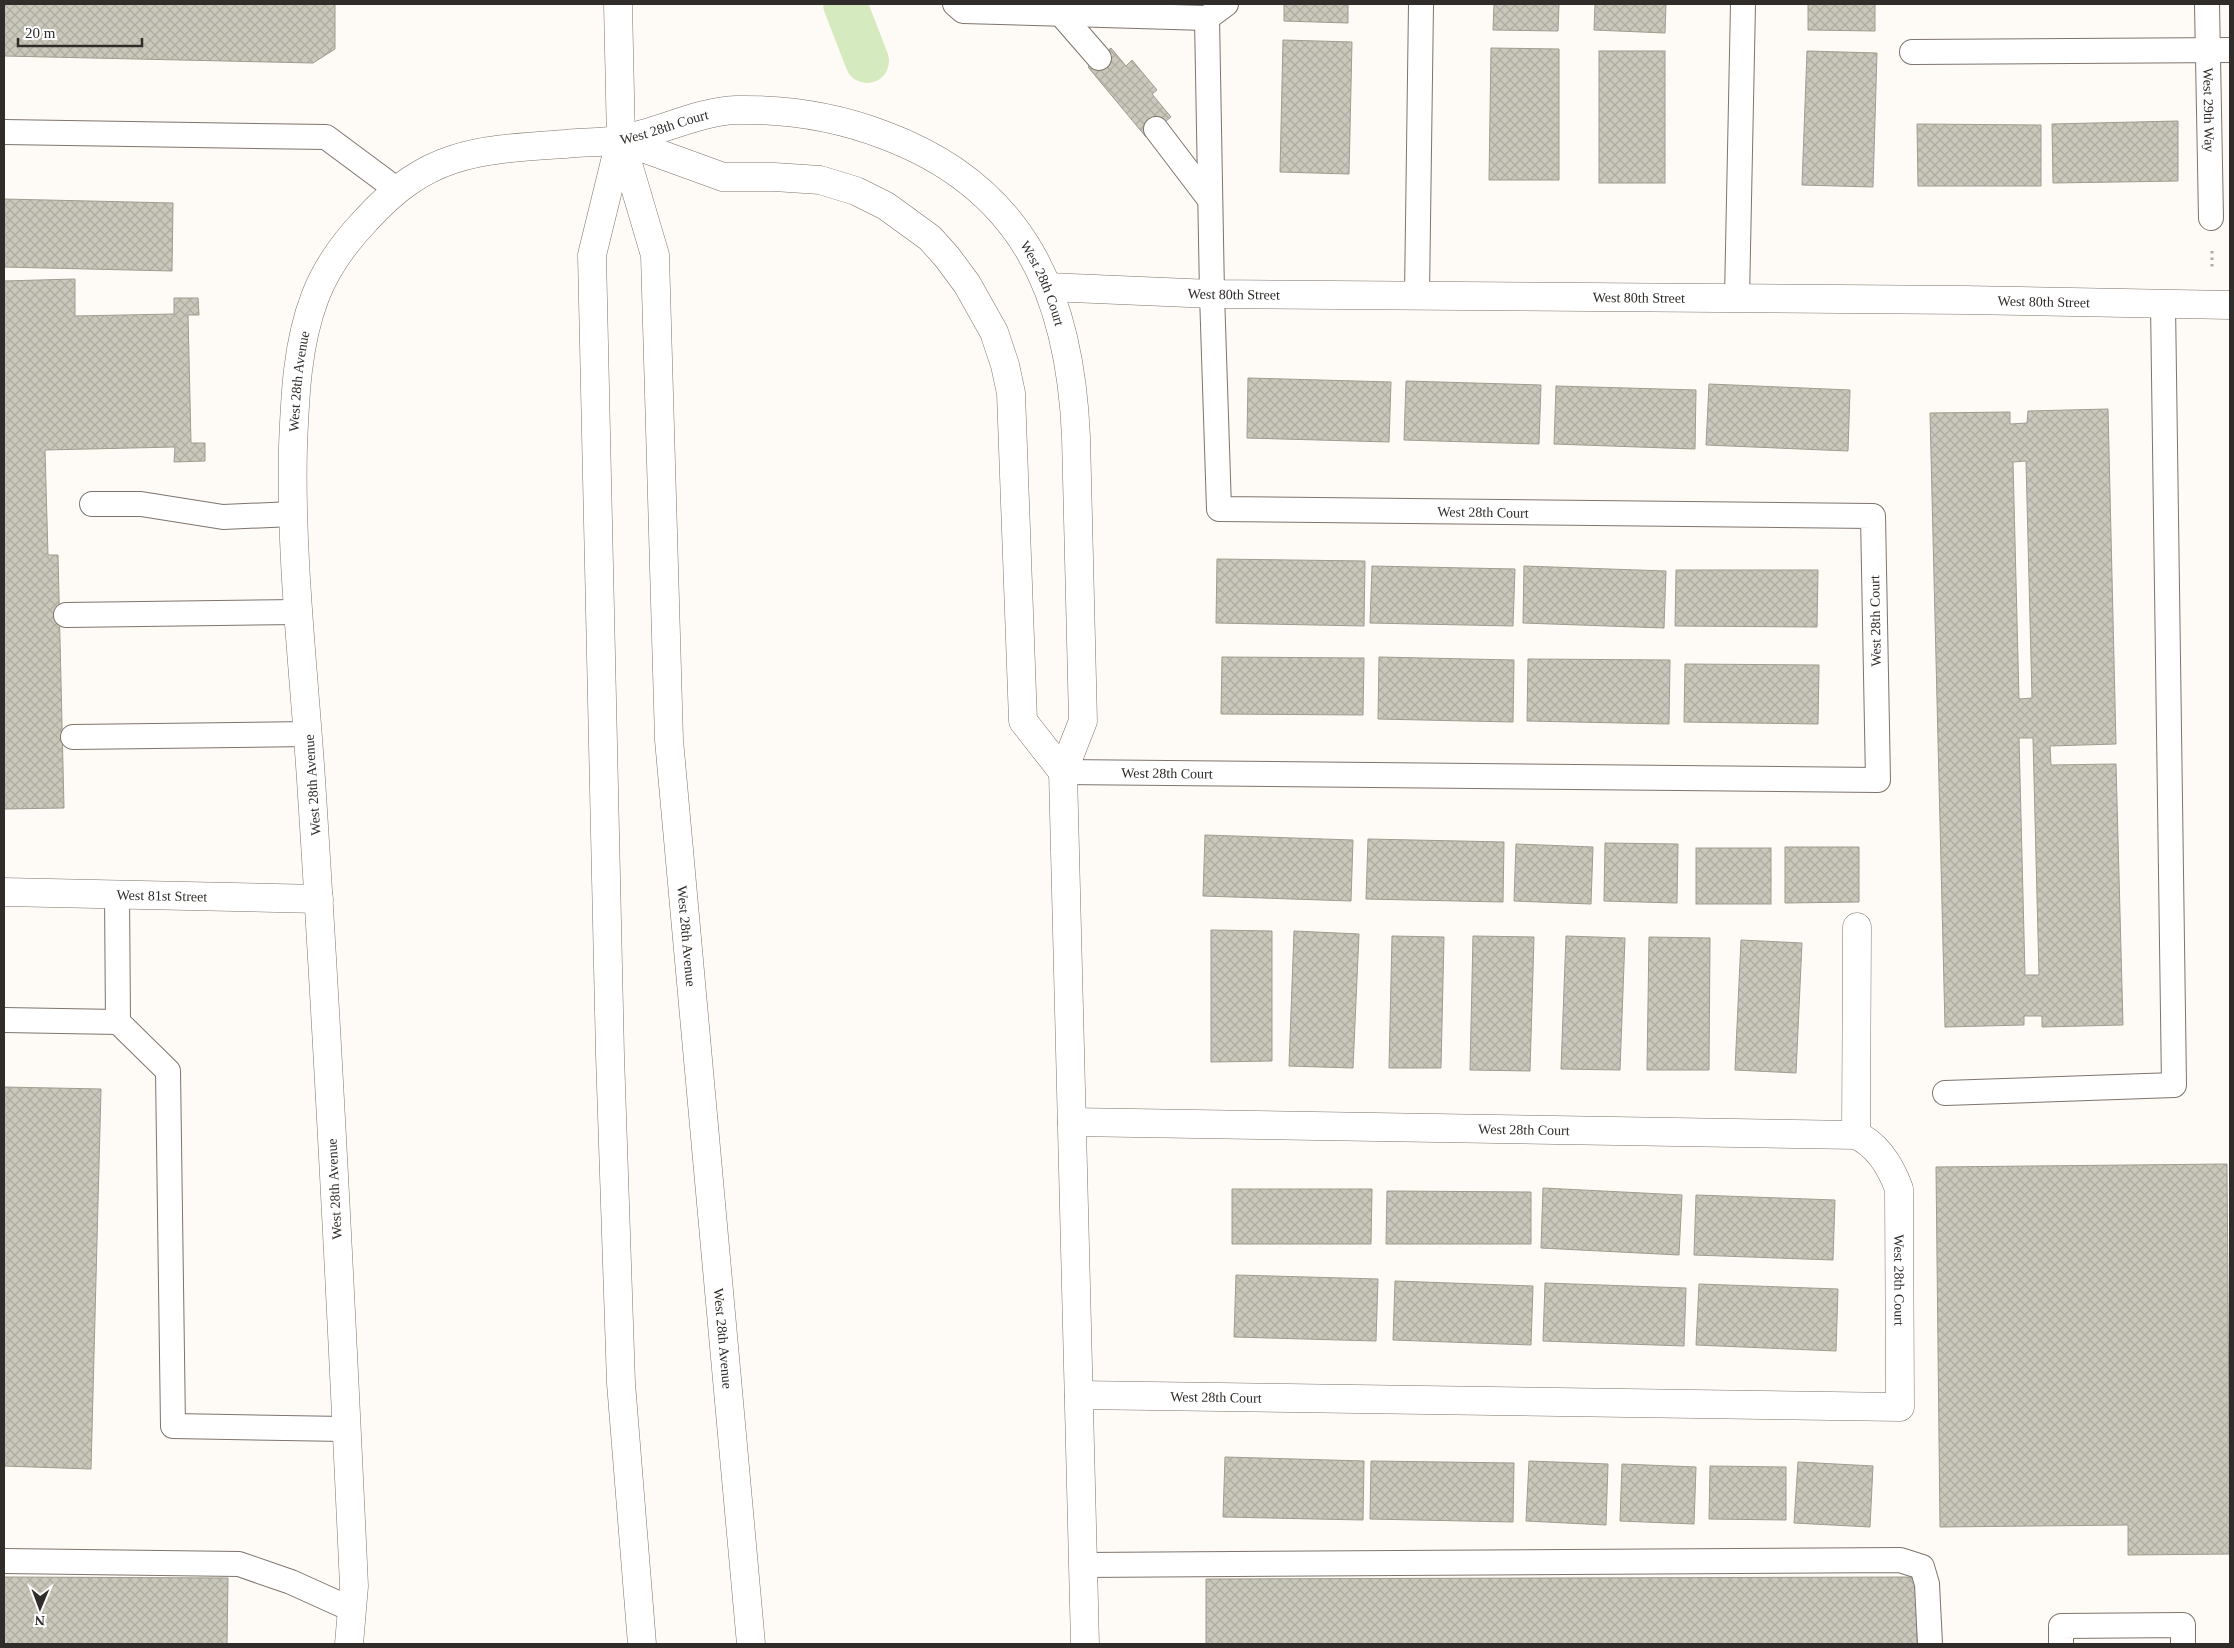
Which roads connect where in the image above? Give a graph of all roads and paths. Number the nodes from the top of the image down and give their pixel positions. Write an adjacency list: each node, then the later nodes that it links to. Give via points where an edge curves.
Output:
1 (618, 4): 14 (street, West 28th Avenue)
2 (955, 4): 7 (lane, via 963,11)
3 (1226, 4): 8 (lane)
4 (1421, 4): 20 (lane)
5 (1743, 4): 21 (lane)
6 (2207, 4): 9 (lane, West 29th Way)
7 (1059, 8): 8 (lane); 11 (lane)
8 (1207, 18): 16 (lane)
9 (2219, 50): 10 (lane); 17 (lane, West 29th Way)
10 (1912, 52)
11 (1099, 58)
12 (1156, 129): 16 (lane)
13 (4, 132): 15 (lane, via 326,137)
14 (621, 140): 15 (street, West 28th Avenue, via 514,147 466,155 434,165); 18 (street, West 28th Court, via 729,110 812,116 858,125 926,153 972,182 1019,233); 30 (street, West 28th Court, via 723,177 820,180 856,191 886,206 930,238 967,284 994,332 1011,393 1023,721); 46 (street, West 28th Avenue, via 592,256 610,1055 621,1373); 47 (street, West 28th Avenue, via 655,255 669,740)
15 (396, 189): 25 (street, West 28th Avenue, via 342,248 315,298 306,326 297,374)
16 (1210, 200): 19 (lane)
17 (2212, 218): 23 (path)
18 (1048, 287): 19 (street, West 80th Street); 30 (street, West 28th Court, via 1060,319 1074,395 1080,563 1083,721)
19 (1212, 294): 20 (street, West 80th Street); 30 (lane, West 28th Court, via 1219,509 1873,516 1878,780)
20 (1416, 295): 21 (street, West 80th Street)
21 (1737, 298): 22 (street, West 80th Street)
22 (2163, 304): 23 (street, West 80th Street); 37 (lane, via 2174,1085)
23 (2222, 305)
24 (92, 504): 25 (lane, via 141,504 223,517)
25 (293, 514): 26 (street, West 28th Avenue)
26 (299, 612): 27 (lane); 28 (street, West 28th Avenue)
27 (66, 615)
28 (308, 734): 29 (lane); 33 (street, West 28th Avenue)
29 (72, 737)
30 (1063, 772): 38 (street, West 28th Court)
31 (4, 892): 32 (street, West 81st Street)
32 (117, 895): 33 (street, West 81st Street); 36 (lane)
33 (319, 899): 41 (street, West 28th Avenue)
34 (1857, 927): 39 (street)
35 (4, 1020): 36 (lane)
36 (118, 1022): 41 (lane, via 168,1071 173,1426)
37 (1945, 1093)
38 (1072, 1122): 39 (street, West 28th Court); 40 (street, West 28th Court)
39 (1856, 1135): 40 (street, West 28th Court, via 1878,1151 1900,1189 1900,1407)
40 (1079, 1394): 43 (street, West 28th Court)
41 (346, 1428): 44 (street, West 28th Avenue)
42 (4, 1561): 44 (lane, via 238,1564 291,1582)
43 (1082, 1565): 48 (street, West 28th Court); 49 (lane, via 1900,1560 1922,1567 1927,1584)
44 (353, 1610): 45 (street, West 28th Avenue)
45 (350, 1644)
46 (642, 1644)
47 (751, 1644)
48 (1085, 1644)
49 (1930, 1644)
50 (2060, 1644): 51 (lane, via 2060,1626 2182,1625)
51 (2183, 1644)

